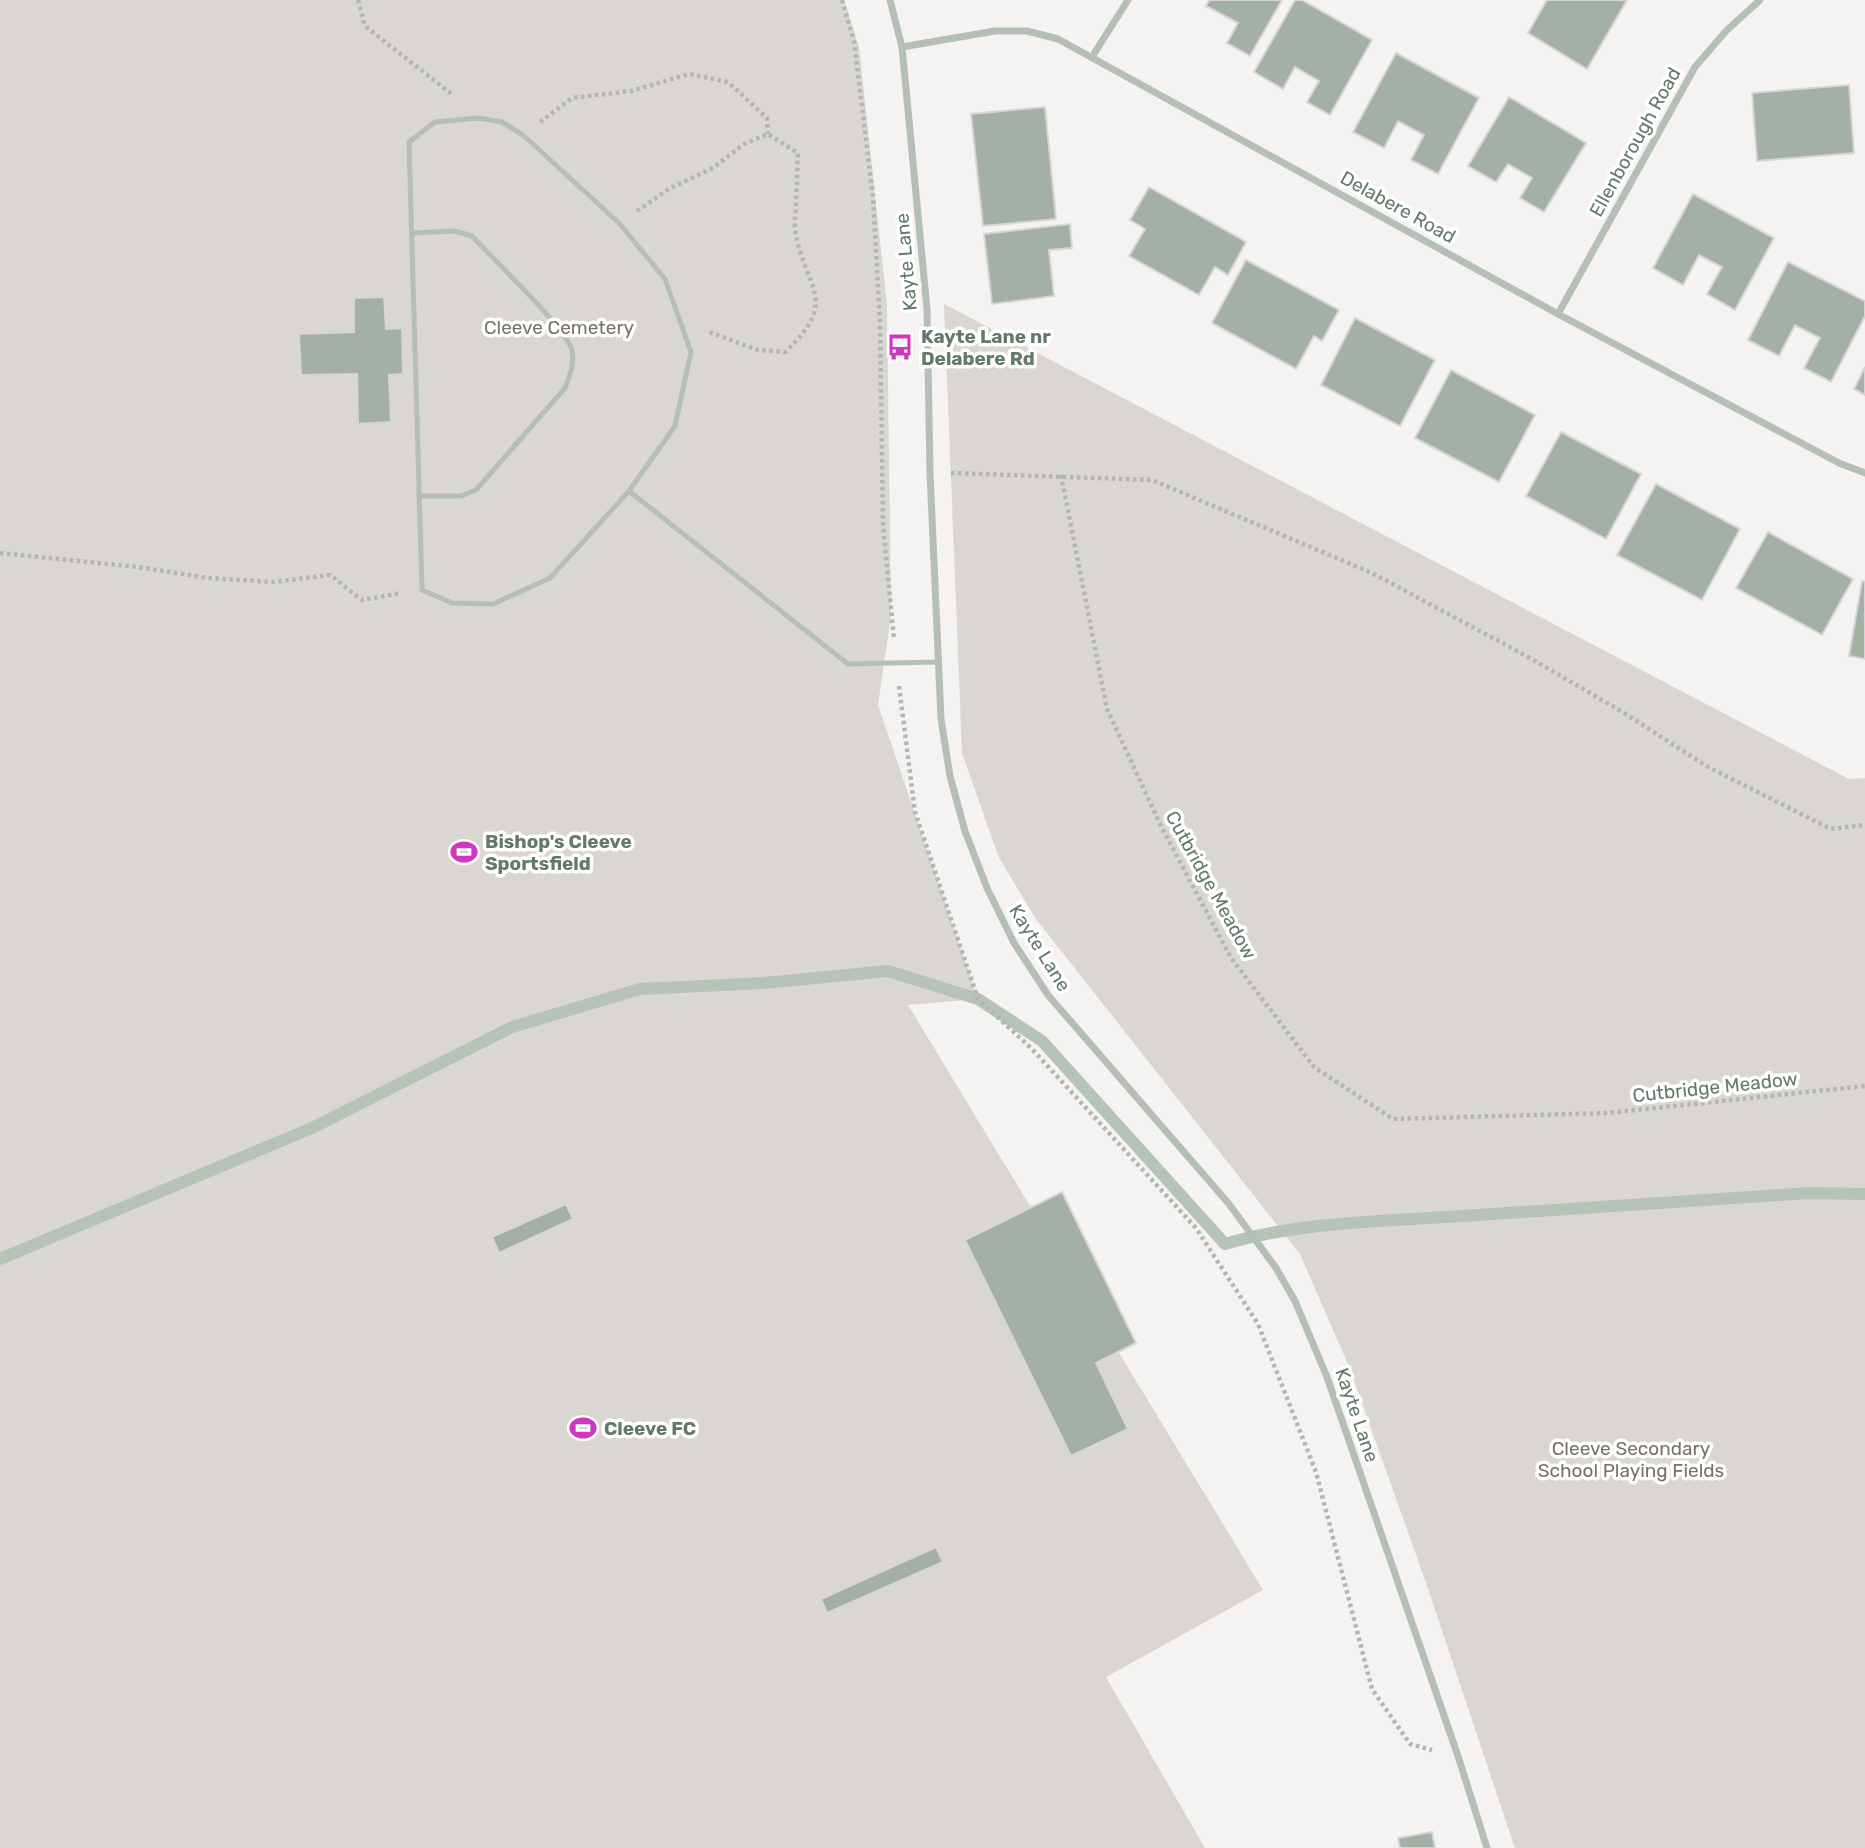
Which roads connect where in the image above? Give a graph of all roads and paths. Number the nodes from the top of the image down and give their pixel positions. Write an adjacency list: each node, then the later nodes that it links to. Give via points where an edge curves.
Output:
1 (358, 0): 8 (path, via 365,26)
2 (842, 0): 23 (path, via 854,41 873,197 883,525)
3 (890, 0): 6 (street, Kayte Lane)
4 (1128, 0): 7 (street)
5 (1760, 0): 13 (street, Ellenborough Road, via 1695,67)
6 (902, 47): 7 (street, Delabere Road, via 995,31 1027,31 1058,39); 15 (street, Kayte Lane, via 927,309)
7 (1091, 57): 13 (street, Delabere Road)
8 (478, 118): 10 (lane, via 502,122); 12 (lane, via 435,122 409,142)
9 (768, 134): 10 (path, via 767,118 728,82 689,74 631,91 572,98); 11 (path, via 744,144 713,168 669,189); 14 (path, via 798,153 794,227 817,304 802,336 785,352 758,350 706,331)
10 (523, 135): 11 (lane)
11 (619, 223): 14 (lane, via 665,279)
12 (412, 233): 19 (lane); 19 (lane, via 455,230 472,236 561,331 572,351 572,370 565,388 476,490 461,496)
13 (1558, 314): 16 (street, Delabere Road)
14 (684, 333): 18 (lane, via 691,352 676,426)
15 (930, 472): 17 (path); 22 (street, Kayte Lane)
16 (1865, 473)
17 (1061, 475): 24 (path, via 1152,480 1372,573 1530,658 1720,774 1831,829); 25 (path, Cutbridge Meadow, via 1107,709 1160,824 1231,958 1314,1067 1393,1119 1607,1113)
18 (629, 491): 21 (lane, via 550,578 493,604 452,603); 23 (lane, via 848,664)
19 (419, 496): 21 (lane)
20 (0, 553): 21 (path, via 208,578 273,582 330,575 362,600)
21 (422, 590)
22 (937, 662): 23 (lane); 26 (street, Kayte Lane, via 950,776 987,888 1014,943 1048,995 1229,1204 1295,1301 1327,1377)
23 (896, 664): 26 (path, via 915,812 978,999 1032,1049 1196,1228 1258,1324 1317,1472 1372,1689 1410,1744)
24 (1865, 825)
25 (1865, 1086)
26 (1458, 1756): 27 (street, Kayte Lane)
27 (1487, 1848)

